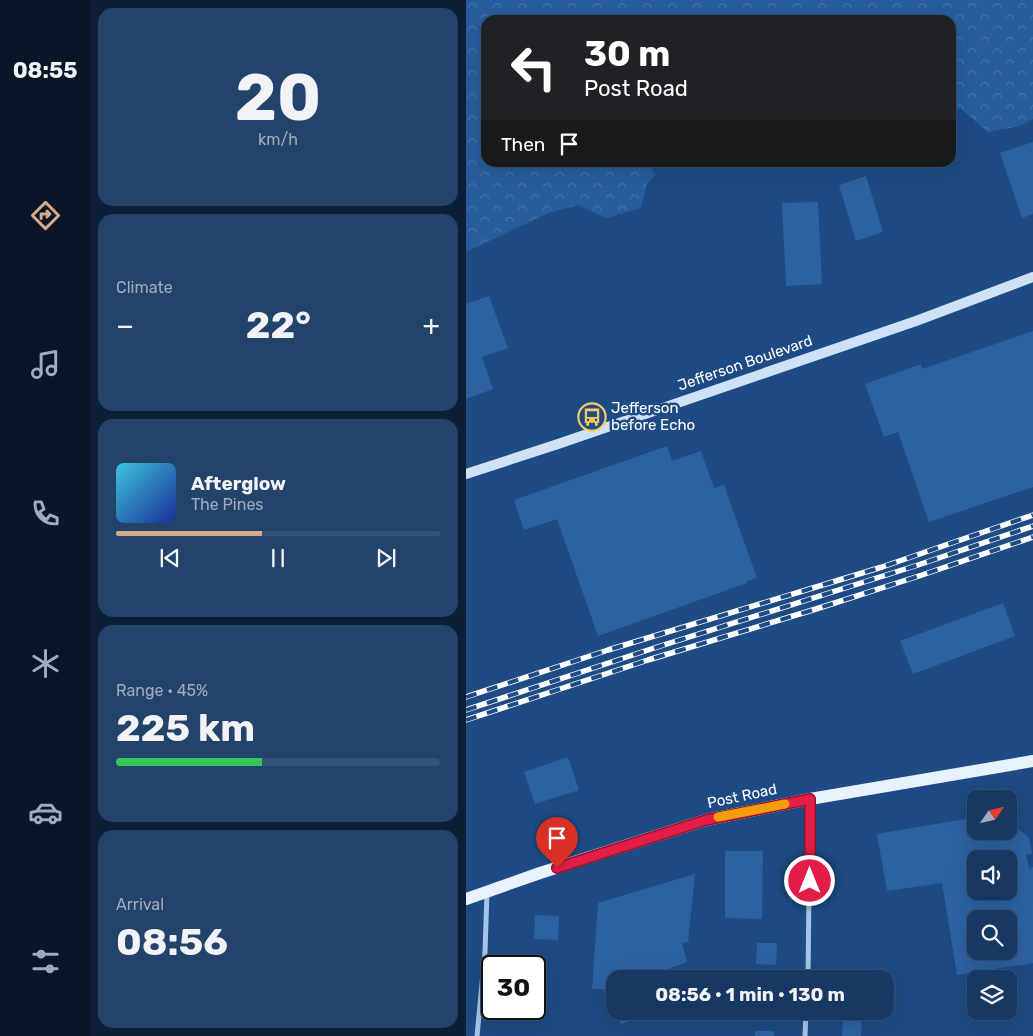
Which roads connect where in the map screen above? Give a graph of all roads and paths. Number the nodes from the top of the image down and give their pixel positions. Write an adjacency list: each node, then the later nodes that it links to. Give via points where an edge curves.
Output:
1 (1033, 277): 2 (main road, Jefferson Boulevard, via 916,321)
2 (466, 474)
3 (1033, 761): 4 (main road, Post Road)
4 (810, 799): 5 (main road, Post Road, via 706,820); 7 (street)
5 (487, 892): 6 (main road, Post Road); 9 (street)
6 (466, 899)
7 (808, 970)
8 (806, 1020): 10 (street)
9 (477, 1036)
10 (805, 1036)

